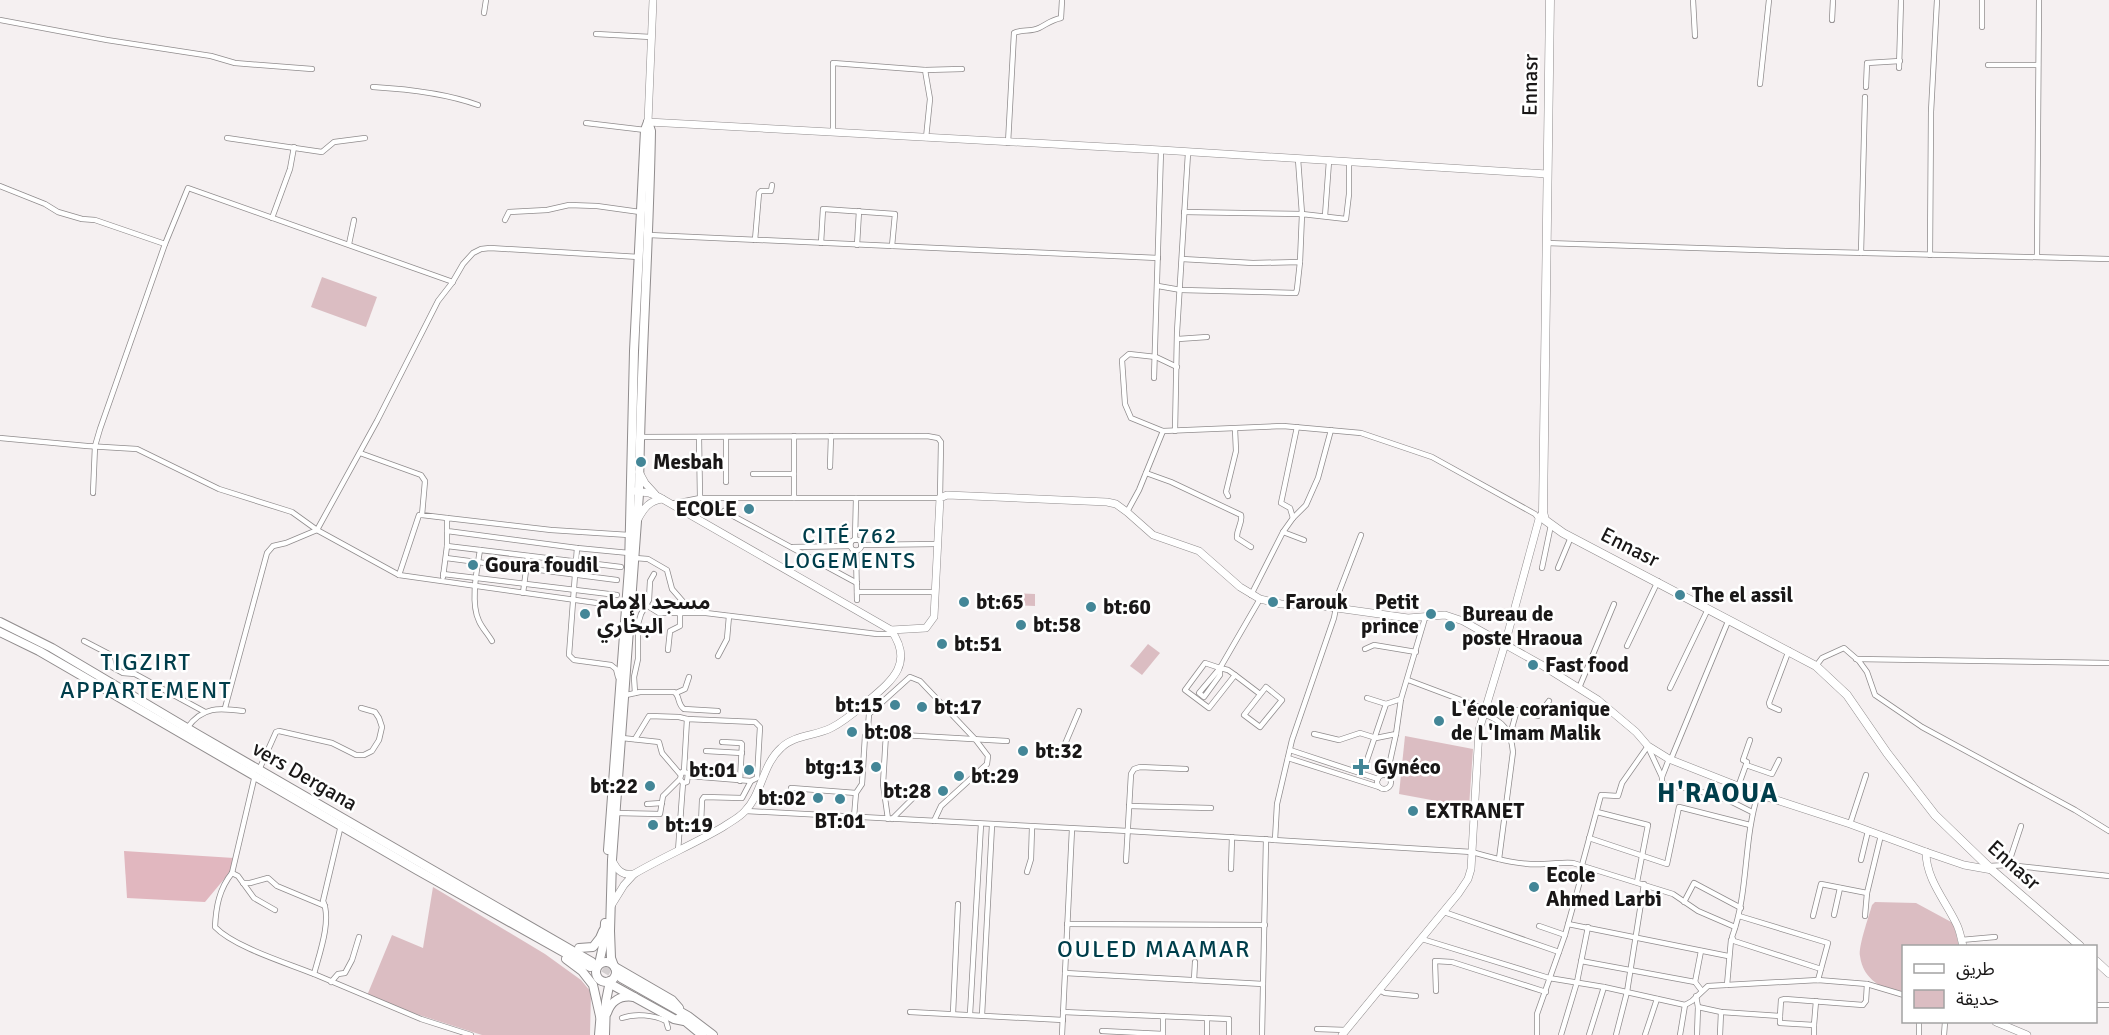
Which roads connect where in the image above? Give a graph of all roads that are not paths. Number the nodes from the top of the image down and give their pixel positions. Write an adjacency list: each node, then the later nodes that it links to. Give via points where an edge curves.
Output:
1 (486, 0): 12 (street)
2 (653, 0): 18 (street)
3 (1062, 0): 37 (street, via 1061,18 1037,29 1014,33)
4 (1550, 0): 44 (main road, Ennasr)
5 (1693, 0): 17 (street)
6 (1769, 0): 26 (street)
7 (1833, 0): 14 (street)
8 (1901, 0): 19 (street)
9 (1936, 0): 64 (street)
10 (1982, 0): 15 (street)
11 (2038, 0): 21 (street)
12 (484, 13)
13 (0, 20): 23 (street, via 235,63)
14 (1832, 20)
15 (1982, 27)
16 (596, 34): 18 (street)
17 (1695, 36)
18 (651, 37): 32 (street)
19 (1900, 61): 22 (street); 28 (street, via 1867,63)
20 (1988, 65): 21 (street)
21 (2038, 65): 65 (street)
22 (1899, 68)
23 (312, 69)
24 (962, 69): 25 (street)
25 (925, 70): 33 (street, via 833,63); 36 (street, via 930,99)
26 (1760, 84)
27 (373, 87): 30 (street)
28 (1866, 87)
29 (1865, 97): 63 (street)
30 (478, 105)
31 (586, 123): 32 (street)
32 (646, 126): 33 (street); 48 (highway); 55 (highway, via 651,130)
33 (833, 132): 36 (street)
34 (227, 138): 38 (street)
35 (365, 138): 38 (street, via 334,142 322,152)
36 (926, 138): 37 (street)
37 (1008, 142): 39 (street)
38 (294, 147): 52 (street)
39 (1161, 150): 40 (street); 67 (street)
40 (1188, 153): 41 (street); 49 (street)
41 (1298, 159): 42 (street); 50 (street)
42 (1329, 161): 43 (street); 51 (street)
43 (1349, 163): 44 (street); 51 (street, via 1346,219)
44 (1547, 174): 58 (main road, Ennasr)
45 (772, 185): 56 (street, via 771,191 759,193)
46 (0, 186): 59 (street, via 58,212)
47 (859, 211): 57 (street, via 823,209); 61 (street); 62 (street, via 895,214)
48 (642, 212): 54 (street, via 569,205 509,212); 66 (highway)
49 (1184, 212): 50 (street); 68 (street)
50 (1302, 214): 51 (street); 70 (street)
51 (1325, 216)
52 (272, 218): 59 (street, via 188,188); 60 (street)
53 (354, 220): 60 (street)
54 (505, 220)
55 (649, 235): 56 (street); 86 (highway)
56 (755, 240): 57 (street)
57 (821, 243): 61 (street)
58 (1546, 243): 63 (street); 112 (main road, Ennasr)
59 (165, 244): 90 (street)
60 (349, 244): 71 (street)
61 (857, 245): 62 (street)
62 (892, 246): 67 (street)
63 (1861, 253): 64 (street)
64 (1930, 255): 65 (street)
65 (2037, 256): 69 (street)
66 (640, 257): 71 (street, via 481,249 463,264); 98 (highway)
67 (1158, 258): 72 (street)
68 (1182, 259): 70 (street); 73 (street)
69 (2109, 259)
70 (1300, 262): 73 (street, via 1296,293)
71 (453, 282): 91 (street, via 438,301)
72 (1158, 286): 73 (street); 76 (street)
73 (1181, 290): 75 (street)
74 (1207, 337): 75 (street)
75 (1178, 339): 77 (street)
76 (1156, 357): 77 (street); 78 (street); 82 (street, via 1129,354 1122,360 1125,404 1131,418)
77 (1178, 367): 83 (street)
78 (1154, 378)
79 (1297, 427): 80 (street); 81 (street); 114 (street, via 1281,503 1290,508)
80 (1235, 429): 83 (street); 101 (street, via 1236,451)
81 (1331, 430): 112 (street, via 1361,433 1432,457); 114 (street, via 1306,506)
82 (1163, 431): 83 (street); 94 (street)
83 (1175, 431)
84 (794, 436): 85 (street); 88 (street); 96 (street)
85 (831, 436): 92 (street); 105 (street, via 938,438 942,447)
86 (639, 437): 87 (street); 93 (highway)
87 (699, 437): 88 (street); 102 (street)
88 (726, 437): 97 (street)
89 (0, 438): 90 (street)
90 (95, 446): 100 (street); 117 (street, via 137,448 219,489 292,512)
91 (360, 453): 111 (street, via 421,475 425,481); 117 (street)
92 (830, 467)
93 (639, 471): 99 (highway); 106 (street, via 649,488)
94 (1146, 473): 110 (street); 130 (street, via 1241,515 1237,538)
95 (753, 474): 96 (street)
96 (794, 474): 103 (street)
97 (726, 482)
98 (629, 491): 99 (street); 107 (highway)
99 (639, 491): 106 (street); 107 (highway)
100 (93, 493)
101 (1228, 496)
102 (700, 498): 103 (street); 108 (street)
103 (794, 498): 104 (street)
104 (856, 498): 105 (street); 123 (street)
105 (940, 498): 110 (street, via 947,495 1107,502); 125 (street)
106 (662, 499): 107 (street); 108 (street); 115 (street, via 646,506)
107 (634, 503): 115 (highway); 120 (highway)
108 (670, 504): 175 (street)
109 (724, 511): 129 (street)
110 (1127, 512): 158 (street, via 1153,535 1199,550)
111 (422, 515): 113 (street); 146 (street)
112 (1541, 516): 116 (main road, Ennasr); 178 (street)
113 (447, 518): 118 (street); 120 (street)
114 (1293, 518): 119 (street)
115 (636, 525): 134 (highway)
116 (1551, 525): 122 (main road, Ennasr); 141 (street)
117 (317, 530): 146 (street); 203 (street, via 273,546 267,553)
118 (447, 531): 127 (street); 131 (street)
119 (1283, 532): 124 (street); 158 (street)
120 (629, 535): 134 (highway)
121 (1361, 535): 166 (street)
122 (1571, 537): 142 (street); 149 (main road, Ennasr)
123 (855, 540): 126 (street); 128 (street)
124 (1304, 540)
125 (937, 544): 126 (street); 156 (street)
126 (861, 545): 133 (street)
127 (447, 546): 132 (street); 136 (street)
128 (850, 546): 129 (street); 133 (street)
129 (791, 547): 152 (street)
130 (1251, 547)
131 (577, 548): 134 (street); 138 (street)
132 (480, 550): 135 (street); 137 (street)
133 (856, 550): 152 (street)
134 (632, 555): 168 (street, via 667,570 673,590); 191 (highway); 197 (highway)
135 (528, 556): 138 (street); 140 (street)
136 (446, 558): 137 (street); 143 (street)
137 (478, 562): 140 (street); 147 (street)
138 (576, 562): 139 (street); 144 (street)
139 (621, 567)
140 (526, 568): 144 (street); 151 (street)
141 (1542, 568)
142 (1558, 568)
143 (443, 574): 147 (street); 150 (street)
144 (575, 574): 148 (street); 154 (street)
145 (654, 574): 165 (street)
146 (399, 575): 150 (street)
147 (476, 578): 151 (street); 153 (street)
148 (617, 580)
149 (1658, 581): 167 (main road, Ennasr); 179 (street)
150 (442, 582): 153 (street)
151 (524, 584): 154 (street); 157 (street)
152 (857, 584): 155 (street)
153 (476, 587): 157 (street); 177 (street, via 478,620)
154 (574, 590): 159 (street); 161 (street)
155 (857, 592): 156 (street); 162 (street)
156 (935, 592): 175 (street, via 934,617 926,628)
157 (523, 593): 161 (street)
158 (1251, 594): 160 (street)
159 (617, 596)
160 (1260, 599): 166 (street); 188 (street)
161 (573, 600): 163 (street); 191 (street, via 569,655 574,660 610,665 616,669)
162 (857, 600)
163 (604, 604)
164 (1614, 604): 193 (street)
165 (646, 605): 169 (street, via 659,613); 195 (street, via 637,637)
166 (1336, 608): 171 (street); 227 (street)
167 (1708, 608): 172 (main road, Ennasr); 194 (street)
168 (693, 612): 169 (street); 170 (street)
169 (680, 613): 181 (street, via 680,627 671,630)
170 (729, 616): 175 (street, via 877,634); 184 (street, via 727,639)
171 (1425, 618): 178 (street, via 1450,616); 183 (street)
172 (1729, 619): 182 (main road, Ennasr); 231 (street)
173 (0, 622): 212 (highway, vers Dergana)
174 (0, 632): 236 (highway)
175 (893, 632): 255 (street, via 901,656 895,676 838,724 782,747 772,758)
176 (84, 641): 209 (street, via 109,654 112,667 135,674)
177 (492, 641)
178 (1505, 644): 193 (street); 210 (street)
179 (1626, 646)
180 (1365, 649): 183 (street, via 1374,645)
181 (668, 650)
182 (1789, 650): 187 (main road, Ennasr); 205 (street, via 1769,703)
183 (1416, 652): 192 (street)
184 (718, 656)
185 (1856, 659): 186 (street); 187 (street, via 1844,648 1822,658); 273 (street, via 1867,672 1875,695 1922,727)
186 (2109, 663)
187 (1816, 666): 289 (main road, Ennasr, via 1847,695 1928,807)
188 (1220, 668): 188 (street, via 1199,693 1204,697 1220,675); 189 (street); 189 (street, via 1205,663 1185,690 1209,708)
189 (1235, 675): 198 (street)
190 (689, 677): 196 (street, via 685,689)
191 (619, 680): 315 (highway)
192 (1408, 680): 200 (street); 210 (street)
193 (1579, 688): 226 (street, via 1613,711)
194 (1670, 688)
195 (635, 693): 196 (street); 197 (street)
196 (676, 693): 207 (street, via 684,709)
197 (626, 694): 218 (highway)
198 (1260, 694): 198 (street, via 1267,687 1282,700 1261,727 1244,715)
199 (1367, 698): 202 (street)
200 (1401, 699): 202 (street); 216 (street)
201 (1549, 701): 217 (street, via 1538,716 1517,710)
202 (1386, 704): 219 (street)
203 (225, 708): 206 (street); 209 (street)
204 (361, 708): 236 (street, via 375,712 382,727 372,751 356,755 332,743 279,730)
205 (1779, 710)
206 (243, 711)
207 (718, 711)
208 (1079, 711): 225 (street)
209 (206, 712): 212 (street)
210 (1484, 712): 217 (street, via 1497,718); 280 (street, via 1477,749)
211 (687, 720): 220 (street, via 649,716); 240 (street); 244 (street, via 755,722 760,727 757,778)
212 (187, 728): 236 (highway, vers Dergana)
213 (871, 733): 214 (street); 221 (street, via 868,714 910,677 920,681); 248 (street, via 865,736 862,784)
214 (886, 734): 221 (street); 260 (street, via 883,784)
215 (1314, 734): 219 (street, via 1339,740 1360,734)
216 (1396, 734): 219 (street); 239 (street)
217 (1510, 735): 283 (street, via 1513,752)
218 (622, 738): 220 (street); 258 (highway)
219 (1376, 738): 233 (street)
220 (635, 739): 240 (street, via 658,742)
221 (975, 739): 223 (street); 261 (street, via 987,756 987,765 941,806)
222 (1750, 740): 234 (street, via 1743,760)
223 (1007, 741)
224 (722, 742): 229 (street, via 741,743)
225 (1065, 744)
226 (1648, 746): 231 (street); 241 (street); 256 (street, via 1622,783 1618,796 1601,795)
227 (1290, 750): 230 (street); 242 (street)
228 (706, 751): 229 (street)
229 (742, 753): 243 (street)
230 (1288, 758): 245 (street); 278 (street, via 1277,804)
231 (1670, 759): 241 (street); 246 (street)
232 (1779, 760): 234 (street, via 1772,774)
233 (1366, 763)
234 (1746, 765): 246 (street)
235 (1186, 769): 253 (street, via 1134,769)
236 (257, 772): 264 (highway); 292 (street); 308 (highway, vers Dergana)
237 (1866, 775): 263 (street)
238 (689, 776): 240 (street); 240 (street, via 687,782); 243 (street)
239 (1387, 776): 242 (street); 245 (street, via 1390,788)
240 (682, 777): 251 (street, via 663,796); 279 (street)
241 (1662, 777): 257 (street, via 1666,787 1689,788)
242 (1378, 779): 245 (street)
243 (740, 781): 244 (street)
244 (751, 781): 265 (street, via 742,798 704,797)
245 (1379, 787)
246 (1738, 787): 249 (street)
247 (791, 788): 248 (street)
248 (856, 793): 259 (street)
249 (1758, 794): 257 (street); 263 (street)
250 (914, 797): 260 (street)
251 (662, 803): 252 (street); 258 (street, via 659,815)
252 (646, 804)
253 (1129, 806): 254 (street); 271 (street)
254 (1211, 808)
255 (746, 811): 259 (street); 279 (street)
256 (1597, 812): 276 (street); 282 (street, via 1648,825)
257 (1752, 812): 267 (street)
258 (616, 813): 284 (highway)
259 (854, 817): 260 (street)
260 (890, 819): 261 (street)
261 (934, 821): 262 (street)
262 (981, 824): 266 (street); 376 (street)
263 (1850, 824): 272 (street)
264 (340, 825): 303 (street); 318 (highway)
265 (701, 825)
266 (992, 825): 268 (street); 377 (street)
267 (1750, 825): 282 (street, via 1679,807 1667,864); 305 (street)
268 (1032, 826): 270 (street); 291 (street)
269 (2021, 826): 288 (street)
270 (1072, 829): 271 (street); 313 (street)
271 (1128, 831): 275 (street); 286 (street)
272 (1868, 831): 274 (street); 285 (street)
273 (2109, 831)
274 (1881, 835): 281 (street); 300 (street)
275 (1232, 837): 277 (street); 290 (street)
276 (1589, 838): 282 (street); 287 (street)
277 (1266, 839): 278 (street); 316 (street)
278 (1275, 840): 280 (street)
279 (678, 851): 293 (street)
280 (1472, 852): 283 (street); 307 (street, via 1468,879)
281 (1926, 852): 289 (street, via 1964,865); 328 (street, via 1934,886 1957,925)
282 (1642, 856): 296 (street)
283 (1499, 859): 287 (street)
284 (612, 860): 293 (street, via 620,872); 304 (highway)
285 (1861, 860)
286 (1126, 861)
287 (1582, 865): 296 (street)
288 (2008, 865): 289 (street); 295 (street)
289 (1990, 868): 329 (main road, Ennasr)
290 (1231, 869)
291 (1027, 872)
292 (232, 873): 297 (street); 344 (street, via 216,905 215,927 222,935)
293 (634, 874): 304 (street)
294 (1581, 874): 314 (street)
295 (2109, 876)
296 (1637, 882): 298 (street)
297 (243, 883): 303 (street, via 268,878 277,886); 306 (street, via 254,898)
298 (1644, 884): 301 (street); 325 (street)
299 (1840, 888): 300 (street); 309 (street); 311 (street, via 1821,884)
300 (1868, 893): 312 (street)
301 (1684, 902): 305 (street, via 1694,883); 320 (street)
302 (958, 904): 374 (street)
303 (325, 906): 344 (street, via 325,934)
304 (611, 906): 327 (highway)
305 (1741, 908): 310 (street)
306 (275, 910)
307 (1444, 912): 326 (street); 332 (street)
308 (508, 914): 330 (highway, via 522,917); 338 (highway, vers Dergana)
309 (1834, 915)
310 (1739, 916): 320 (street); 340 (street, via 1828,943)
311 (1813, 916)
312 (1865, 916)
313 (1067, 924): 316 (street); 342 (street)
314 (1568, 924): 319 (street); 321 (street)
315 (604, 925): 330 (highway, via 596,944); 338 (highway)
316 (1265, 926): 353 (street)
317 (1539, 926): 321 (street)
318 (518, 927): 334 (highway, via 523,934); 338 (highway)
319 (1588, 927): 325 (street); 335 (street)
320 (1735, 927): 323 (street)
321 (1565, 935): 332 (street)
322 (359, 937): 349 (street, via 345,973)
323 (1732, 937): 340 (street, via 1734,941); 355 (street)
324 (1995, 937): 328 (street)
325 (1636, 938): 331 (street); 341 (street)
326 (1422, 939): 345 (street); 357 (street)
327 (611, 942): 339 (highway); 346 (highway, via 620,962)
328 (1962, 944)
329 (2079, 945)
330 (579, 948): 338 (highway)
331 (1701, 951): 333 (street); 352 (street)
332 (1559, 952): 345 (street)
333 (1728, 956)
334 (563, 957): 338 (highway); 378 (highway, via 589,979)
335 (1581, 961): 341 (street); 351 (street)
336 (1195, 962): 347 (street)
337 (2097, 962): 343 (main road)
338 (597, 967): 339 (highway); 350 (highway, via 601,981); 378 (highway)
339 (615, 967): 346 (highway); 350 (highway)
340 (1821, 969): 348 (street)
341 (1630, 970): 352 (street); 361 (street)
342 (1065, 973): 347 (street); 372 (street)
343 (2109, 973)
344 (314, 974): 349 (street)
345 (1548, 978): 351 (street); 360 (street)
346 (638, 980): 370 (highway, via 672,1000)
347 (1194, 980): 353 (street)
348 (1818, 980): 354 (street); 355 (street)
349 (331, 982): 393 (street)
350 (613, 982): 365 (highway); 370 (highway); 378 (highway); 384 (highway)
351 (1577, 982): 356 (street); 402 (street)
352 (1695, 982): 359 (street)
353 (1263, 984): 400 (street)
354 (1867, 984): 362 (street); 367 (street, via 1863,1005)
355 (1727, 985): 359 (street, via 1708,986)
356 (1604, 987): 361 (street); 403 (street)
357 (1379, 990): 363 (street); 390 (street)
358 (1436, 991): 360 (street, via 1435,961 1452,962)
359 (1702, 991): 364 (street)
360 (1546, 992): 401 (street, via 1537,1014)
361 (1627, 992): 366 (street); 404 (street)
362 (1902, 993)
363 (1416, 996)
364 (1696, 996): 368 (street); 369 (street)
365 (637, 998): 375 (highway); 378 (highway, via 619,998)
366 (1657, 999): 368 (street); 405 (street)
367 (1816, 1001): 380 (street, via 1782,1000); 386 (street)
368 (1685, 1005): 406 (street)
369 (1698, 1007): 373 (street); 407 (street)
370 (680, 1011): 397 (highway)
371 (910, 1012): 374 (street)
372 (1063, 1012): 379 (street); 383 (street)
373 (1721, 1012): 380 (street); 408 (street)
374 (953, 1013): 376 (street)
375 (658, 1014): 381 (street); 384 (highway); 387 (street)
376 (970, 1014): 377 (street)
377 (982, 1015): 383 (street)
378 (603, 1016): 394 (highway); 395 (highway)
379 (1163, 1016): 382 (street); 391 (street)
380 (1780, 1016): 386 (street, via 1780,1023)
381 (622, 1018)
382 (1207, 1018): 392 (street); 399 (street, via 1229,1019)
383 (1063, 1020): 398 (street)
384 (685, 1021): 396 (highway)
385 (1998, 1023): 410 (street)
386 (1814, 1025): 409 (street)
387 (668, 1028)
388 (1317, 1029): 390 (street)
389 (1102, 1031): 391 (street)
390 (1344, 1032)
391 (1163, 1034)
392 (1207, 1034)
393 (471, 1035)
394 (599, 1035)
395 (605, 1035)
396 (702, 1035)
397 (713, 1035)
398 (1062, 1035)
399 (1229, 1035)
400 (1262, 1035)
401 (1538, 1035)
402 (1561, 1035)
403 (1589, 1035)
404 (1616, 1035)
405 (1646, 1035)
406 (1680, 1035)
407 (1697, 1035)
408 (1720, 1035)
409 (1814, 1035)
410 (2027, 1035)

